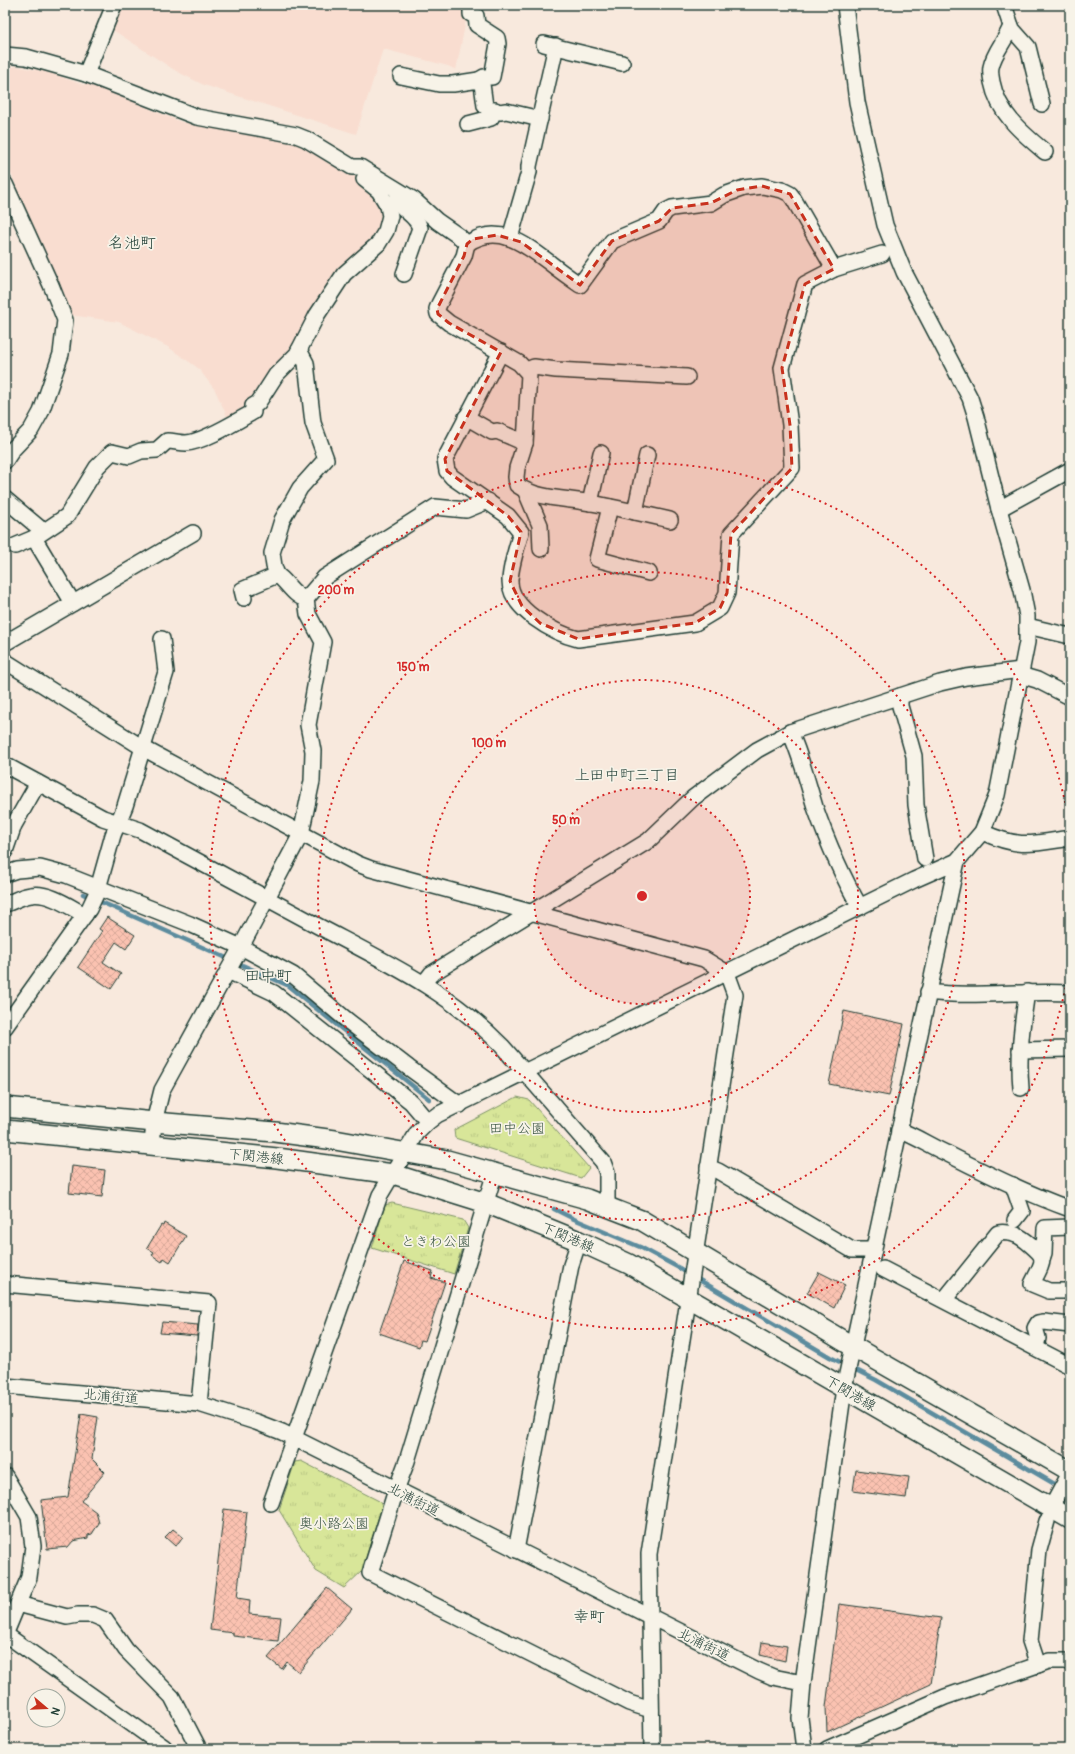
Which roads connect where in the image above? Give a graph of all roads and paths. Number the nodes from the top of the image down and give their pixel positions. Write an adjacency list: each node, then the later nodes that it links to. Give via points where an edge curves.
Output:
1 (114, 5): 8 (street)
2 (471, 5): 10 (street, via 470,11 476,16 477,25 497,38 498,44 492,77)
3 (845, 5): 40 (street, via 857,102 885,225 904,272 970,398)
4 (1004, 5): 5 (street)
5 (1011, 26): 11 (street, via 1028,46); 15 (street, via 991,68 993,86 1009,118)
6 (5, 55): 8 (street, via 26,57)
7 (622, 63): 13 (street, via 550,45)
8 (86, 74): 16 (street, via 196,117 296,135 318,145)
9 (401, 76): 10 (street, via 439,84)
10 (479, 80): 12 (street, via 482,84 485,106)
11 (1042, 104)
12 (495, 110): 13 (street, via 506,110); 14 (street, via 491,118)
13 (540, 119): 20 (street, via 528,166 529,172)
14 (468, 124)
15 (1045, 152)
16 (352, 167): 18 (street, via 360,167); 25 (street, via 360,177 379,191 390,212 389,224 378,244 344,274 317,315)
17 (5, 184): 19 (street)
18 (398, 191): 21 (street, via 414,200); 24 (street, via 399,203 415,218 420,228)
19 (8, 200): 33 (street, via 51,284 64,320 61,354 41,412 31,430)
20 (510, 238): 21 (street, via 497,235 481,236); 23 (street, via 534,250 580,285 612,241 659,221 672,208 711,204 736,190 762,186 790,194)
21 (467, 244): 26 (street, via 464,256 439,304 438,314 449,323)
22 (882, 254): 23 (street)
23 (834, 269): 37 (street, via 805,284 782,368 790,425 792,468 731,534 727,593 720,608 695,623 578,639 565,636 540,623 522,606 513,593 510,581 521,532 508,516)
24 (404, 274)
25 (299, 350): 44 (street, via 276,375 258,403 253,406 253,412 232,424 198,440 186,443 167,441 157,450 140,451 129,456 112,452 97,467 67,516); 48 (street, via 306,363 313,424 326,459 300,488 282,520 272,553)
26 (501, 352): 27 (street); 29 (street)
27 (527, 370): 28 (street, via 534,368); 30 (street, via 530,381)
28 (687, 377)
29 (466, 418): 30 (street, via 492,432 497,431); 37 (street, via 445,459 447,471)
30 (525, 442): 35 (street, via 518,460 516,477 517,485)
31 (601, 453): 38 (street)
32 (647, 455): 41 (street)
33 (5, 461)
34 (1070, 470): 40 (street)
35 (526, 492): 38 (street); 46 (street, via 540,525)
36 (5, 499): 44 (street)
37 (488, 501): 50 (street, via 466,510 435,507 325,577)
38 (590, 503): 39 (street)
39 (610, 507): 41 (street); 47 (street, via 597,559)
40 (999, 509): 52 (street, via 1022,590)
41 (636, 512): 42 (street)
42 (670, 520)
43 (194, 533): 51 (street)
44 (38, 535): 45 (street); 51 (street)
45 (15, 546)
46 (541, 549)
47 (650, 572)
48 (277, 574): 49 (street, via 242,590); 50 (street, via 289,588 302,598)
49 (244, 598)
50 (306, 598): 66 (street, via 308,614 323,642 308,726 313,751 312,781)
51 (73, 603): 55 (street)
52 (1027, 626): 53 (street); 57 (street, via 1027,642)
53 (1070, 636)
54 (162, 639): 61 (street, via 166,672)
55 (5, 643)
56 (5, 662): 61 (street)
57 (1020, 672): 58 (street, via 966,677); 59 (street); 65 (street, via 996,795)
58 (900, 696): 60 (street); 69 (street, via 900,706 914,756 916,805)
59 (1070, 697)
60 (790, 732): 75 (street, via 798,748 823,829); 77 (street, via 757,750 693,798 648,840)
61 (142, 748): 64 (street); 66 (street)
62 (5, 765): 63 (street)
63 (38, 783): 64 (street); 68 (street, via 14,826)
64 (118, 824): 72 (street); 73 (street, via 140,830)
65 (982, 832): 67 (street, via 1016,844 1047,843); 70 (street)
66 (301, 834): 73 (street); 77 (street, via 371,869)
67 (1070, 838)
68 (5, 851)
69 (925, 859)
70 (957, 861): 75 (street); 82 (street)
71 (5, 874): 72 (street, via 46,869)
72 (98, 889): 76 (street); 78 (street, via 190,924)
73 (267, 898): 78 (street); 81 (street)
74 (5, 904): 76 (street, via 32,894)
75 (860, 907): 80 (street)
76 (87, 912): 85 (street)
77 (531, 912): 80 (street, via 704,959); 81 (street, via 431,974)
78 (240, 949): 79 (street); 90 (street, via 293,974 348,1021)
79 (229, 969): 92 (street, via 162,1090); 93 (street, via 274,993 411,1102)
80 (727, 973): 88 (street); 98 (street, via 735,995)
81 (424, 983): 88 (street, via 459,1006 485,1029)
82 (928, 992): 83 (street, via 951,995); 95 (street)
83 (1028, 992): 84 (street); 86 (street, via 1020,1034)
84 (1070, 993)
85 (5, 1027)
86 (1020, 1050): 87 (street); 89 (street)
87 (1070, 1050)
88 (523, 1072): 90 (street); 103 (street, via 603,1162 607,1173)
89 (1021, 1088)
90 (460, 1104): 93 (street)
91 (5, 1107): 92 (main road, 下関港線)
92 (154, 1122): 96 (street); 97 (main road, 下関港線, via 275,1132)
93 (428, 1122): 97 (street, via 417,1132)
94 (5, 1130): 96 (main road, 下関港線)
95 (899, 1130): 101 (street, via 918,1137 948,1155); 108 (street)
96 (152, 1145): 100 (main road, 下関港線, via 277,1158)
97 (405, 1151): 99 (main road, 下関港線); 100 (street)
98 (708, 1167): 108 (street, via 852,1250); 109 (street)
99 (495, 1172): 102 (street); 103 (main road, 下関港線)
100 (393, 1174): 102 (main road, 下関港線); 123 (street, via 380,1195)
101 (1013, 1186): 104 (street); 105 (street, via 1022,1211)
102 (486, 1203): 107 (main road, 下関港線); 126 (street)
103 (607, 1206): 109 (main road, 下関港線, via 641,1220)
104 (1070, 1209)
105 (1015, 1220)
106 (1070, 1228): 110 (street, via 1045,1228)
107 (579, 1241): 114 (main road, 下関港線); 130 (street, via 571,1265)
108 (874, 1250): 118 (street)
109 (695, 1258): 114 (street); 118 (main road, 下関港線)
110 (1042, 1259): 113 (street, via 1032,1284 1049,1291); 115 (street, via 1038,1251 1016,1234 998,1233)
111 (883, 1269): 115 (street)
112 (5, 1284): 122 (street, via 209,1302)
113 (1070, 1291)
114 (689, 1294): 120 (main road, 下関港線); 132 (street, via 649,1554)
115 (944, 1300): 117 (street)
116 (1070, 1326): 117 (street, via 1038,1323 1035,1328 1038,1338)
117 (1036, 1347): 119 (street)
118 (851, 1352): 120 (street); 124 (main road, 下関港線)
119 (1064, 1362)
120 (846, 1381): 128 (main road, 下関港線); 136 (street)
121 (5, 1386): 122 (street, 北浦街道)
122 (199, 1404): 123 (street, 北浦街道, via 256,1422)
123 (294, 1438): 126 (street, 北浦街道); 127 (street)
124 (1069, 1475): 128 (street)
125 (5, 1476): 131 (street, via 28,1517 33,1546 29,1577)
126 (396, 1490): 130 (street, 北浦街道); 137 (street, via 370,1572 629,1703)
127 (271, 1503)
128 (1052, 1509): 129 (main road, 下関港線); 135 (street, via 1039,1550 1030,1641)
129 (1070, 1518)
130 (516, 1550): 132 (street, 北浦街道)
131 (18, 1604): 133 (street); 139 (street, via 67,1617 93,1615 105,1620 126,1650 172,1697)
132 (651, 1618): 136 (street, 北浦街道, via 768,1675); 137 (street)
133 (5, 1635): 138 (street)
134 (1070, 1663): 135 (street, via 1049,1661)
135 (1038, 1665): 142 (street, via 945,1698)
136 (803, 1683): 141 (street, via 800,1718)
137 (652, 1710): 140 (street)
138 (164, 1749)
139 (199, 1749)
140 (652, 1749)
141 (804, 1749)
142 (827, 1749)

